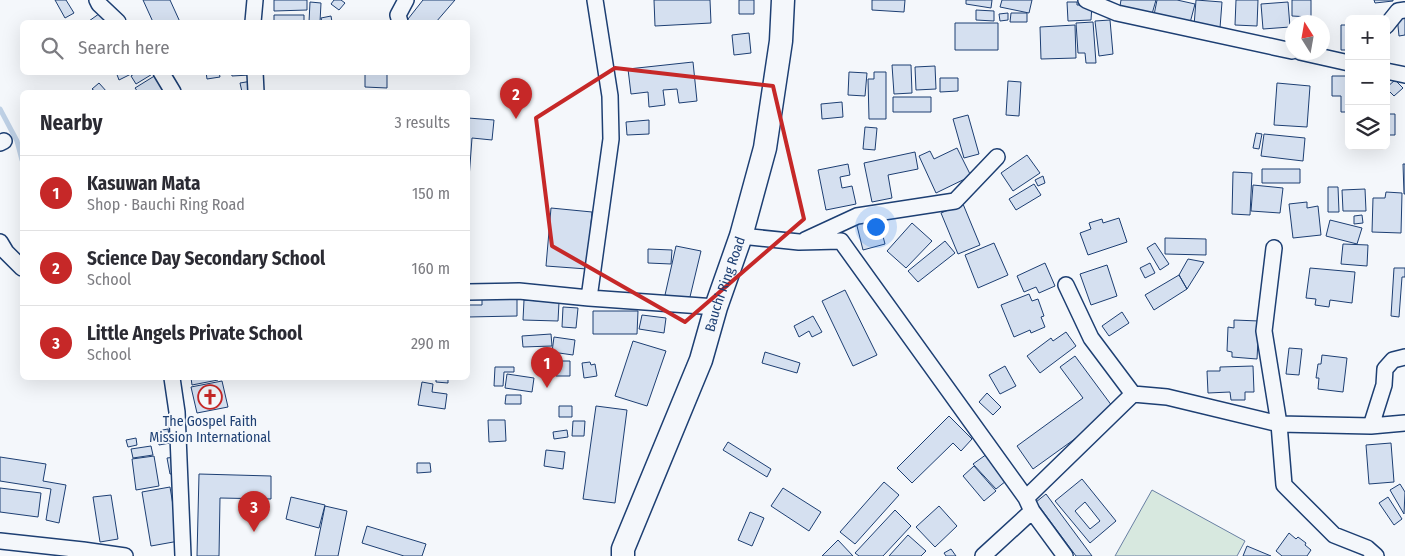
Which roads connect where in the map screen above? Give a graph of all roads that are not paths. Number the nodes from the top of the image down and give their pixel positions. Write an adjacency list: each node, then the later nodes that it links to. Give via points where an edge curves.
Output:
1 (97, 0): 8 (street)
2 (255, 0): 9 (street)
3 (406, 0): 10 (street, via 398,15)
4 (595, 0): 29 (street, via 610,96 611,139)
5 (783, 0): 22 (main road, Bauchi Ring Road, via 765,148)
6 (1086, 0): 12 (street, via 1117,13)
7 (1405, 10): 11 (street, via 1398,12)
8 (116, 20)
9 (253, 20)
10 (399, 20)
11 (1390, 21)
12 (1285, 49)
13 (1330, 59): 14 (street)
14 (1345, 62)
15 (1390, 72): 18 (street)
16 (163, 75): 19 (street)
17 (255, 75): 20 (street)
18 (1405, 75)
19 (172, 90)
20 (256, 90)
21 (997, 157): 24 (street, via 955,201 857,216)
22 (741, 236): 24 (street); 30 (main road, Bauchi Ring Road)
23 (0, 242): 26 (street)
24 (799, 242): 37 (street, via 841,241)
25 (1274, 248): 35 (street, via 1264,331)
26 (20, 266)
27 (1066, 285): 33 (street, via 1090,338)
28 (470, 292): 29 (street, via 519,291)
29 (589, 298): 30 (street)
30 (716, 307): 40 (main road, Bauchi Ring Road, via 701,360)
31 (1405, 357): 36 (street, via 1393,360 1385,369 1384,385)
32 (172, 380): 42 (street, via 177,412)
33 (1132, 394): 35 (street, via 1166,397); 37 (street)
34 (1405, 423): 36 (street)
35 (1280, 424): 36 (street); 45 (street, via 1284,485 1334,534 1367,548)
36 (1371, 426)
37 (1029, 504): 43 (street); 44 (street)
38 (0, 541): 39 (street)
39 (81, 553): 41 (street)
40 (623, 553)
41 (125, 556)
42 (183, 556)
43 (983, 556)
44 (1065, 556)
45 (1376, 556)

